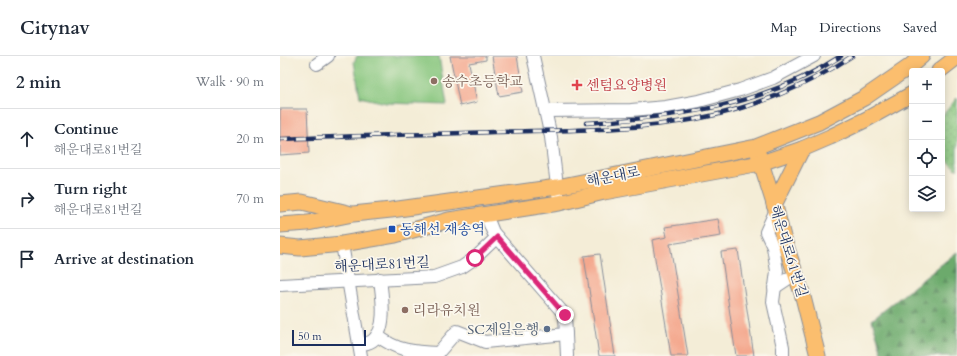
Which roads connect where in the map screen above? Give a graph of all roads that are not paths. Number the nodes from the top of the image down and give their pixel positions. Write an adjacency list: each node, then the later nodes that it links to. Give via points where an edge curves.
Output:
1 (328, 56): 6 (street)
2 (533, 56): 9 (street)
3 (814, 56): 9 (street, via 773,78 699,101 631,110)
4 (922, 56): 10 (main road, 해운대로, via 909,68 864,98 819,122)
5 (957, 57): 7 (main road)
6 (317, 64)
7 (943, 68)
8 (909, 96): 11 (main road, 해운대로, via 865,120)
9 (546, 111): 13 (street)
10 (756, 147): 12 (main road, 해운대로61번길); 13 (main road, 해운대로)
11 (802, 149): 12 (main road, 해운대로); 16 (main road)
12 (761, 163): 14 (main road, 해운대로, via 604,192); 16 (main road, 해운대로61번길)
13 (557, 187): 14 (street); 17 (main road, 해운대로)
14 (559, 203): 18 (main road, 해운대로)
15 (280, 204): 17 (main road, via 302,202)
16 (775, 207): 23 (street, via 766,232 773,248); 24 (main road, 해운대로61번길)
17 (353, 214): 19 (main road, 해운대로, via 308,223)
18 (486, 215): 20 (street); 21 (main road, 해운대로, via 449,220 395,235)
19 (280, 225)
20 (497, 237): 25 (street, 해운대로81번길, via 462,267 434,277); 29 (street, via 565,315)
21 (342, 244): 22 (main road, 해운대로, via 300,248); 26 (street)
22 (280, 246)
23 (777, 271): 24 (street); 28 (street)
24 (793, 277): 28 (street); 35 (main road, 해운대로61번길)
25 (380, 279): 26 (street, 해운대로81번길); 30 (street, via 381,330)
26 (348, 281): 27 (street, 해운대로81번길); 31 (street)
27 (280, 285)
28 (774, 288): 34 (street, via 773,302)
29 (566, 334): 32 (street, via 485,342 457,331); 33 (street)
30 (377, 335): 31 (street); 32 (street, via 399,349)
31 (360, 350)
32 (438, 354)
33 (567, 356)
34 (783, 356)
35 (818, 356)

